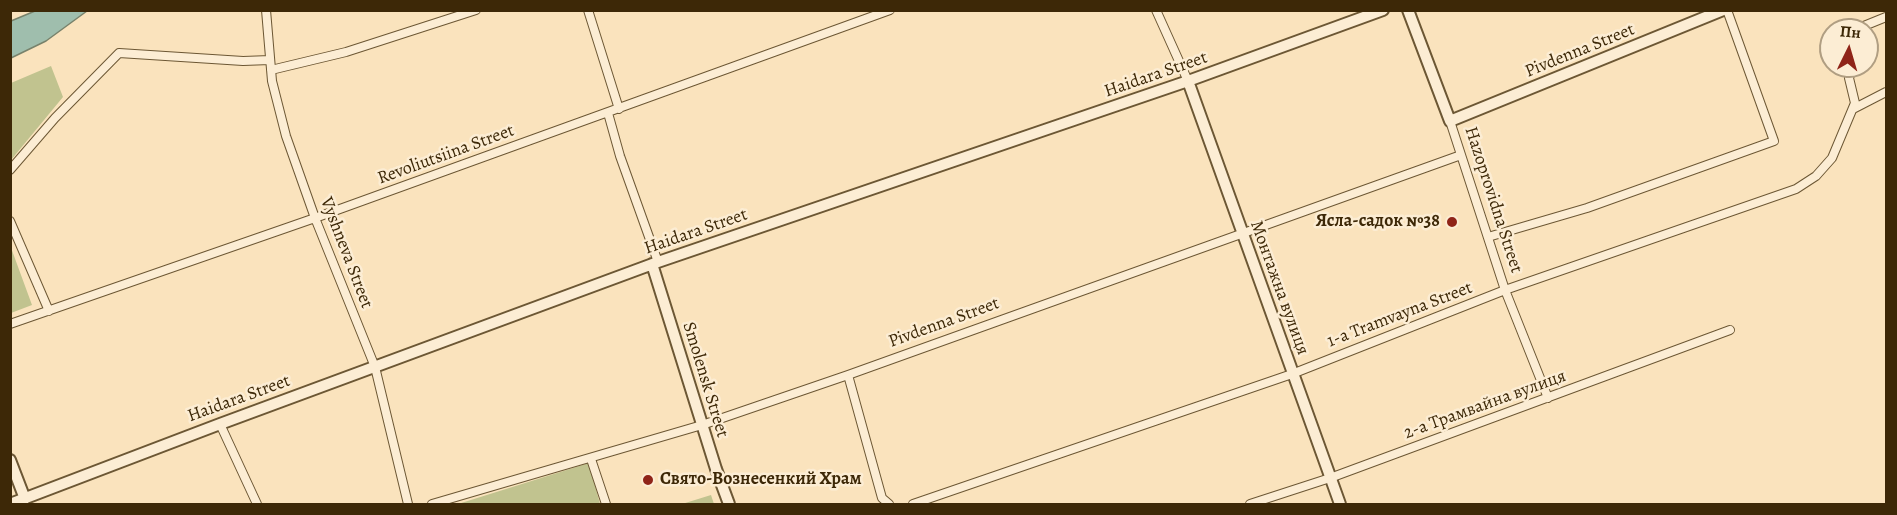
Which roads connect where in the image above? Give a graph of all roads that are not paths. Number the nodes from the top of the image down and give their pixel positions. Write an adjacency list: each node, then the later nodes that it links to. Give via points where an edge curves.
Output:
1 (266, 10): 10 (street, Vyshneva Street)
2 (476, 10): 9 (street)
3 (588, 10): 15 (street)
4 (891, 10): 15 (street, Revoliutsiina Street)
5 (1156, 10): 13 (street)
6 (1383, 10): 13 (street, Haidara Street)
7 (1408, 10): 18 (street, Hazoprovidna Street)
8 (1725, 10): 18 (street, Pivdenna Street); 24 (street, via 1774,141 1587,208)
9 (450, 15): 11 (street, via 346,52)
10 (270, 60): 11 (street, Vyshneva Street); 20 (street, via 119,53)
11 (271, 70): 21 (street, Vyshneva Street, via 286,136)
12 (1849, 78): 16 (street)
13 (1188, 81): 23 (street, Монтажна вулиця); 25 (street, Haidara Street)
14 (1887, 92): 16 (street)
15 (619, 109): 17 (street, Revoliutsiina Street)
16 (1853, 109): 26 (street, 1-a Tramvayna Street, via 1832,158 1816,176 1796,189)
17 (608, 113): 21 (street, Revoliutsiina Street); 25 (street)
18 (1450, 121): 19 (street, Hazoprovidna Street)
19 (1461, 155): 23 (street, Pivdenna Street); 24 (street, Hazoprovidna Street)
20 (10, 170)
21 (315, 218): 27 (street, Revoliutsiina Street); 30 (street, Vyshneva Street)
22 (10, 221): 27 (street)
23 (1242, 234): 31 (street, Монтажна вулиця); 32 (street, Pivdenna Street)
24 (1488, 237): 26 (street, Hazoprovidna Street)
25 (655, 263): 30 (street, Haidara Street); 35 (street, Smolensk Street)
26 (1505, 290): 31 (street, 1-a Tramvayna Street); 33 (street, Hazoprovidna Street)
27 (49, 311): 28 (street, Revoliutsiina Street)
28 (10, 324)
29 (1730, 330): 33 (street, 2-а Трамвайна вулиця)
30 (375, 367): 34 (street, Haidara Street); 42 (street, Vyshneva Street)
31 (1292, 374): 38 (street, Монтажна вулиця); 47 (street, 1-a Tramvayna Street)
32 (848, 375): 35 (street, Pivdenna Street); 46 (street, via 882,498)
33 (1548, 398): 38 (street, 2-а Трамвайна вулиця)
34 (220, 424): 39 (street, Haidara Street); 41 (street)
35 (702, 425): 36 (street, Pivdenna Street); 45 (street, Smolensk Street)
36 (591, 459): 43 (street, Pivdenna Street); 44 (street)
37 (10, 460): 39 (street)
38 (1330, 478): 48 (street, 2-а Трамвайна вулиця); 49 (street, Монтажна вулиця)
39 (26, 502): 40 (street, Haidara Street)
40 (10, 504)
41 (257, 504)
42 (408, 504)
43 (432, 504)
44 (606, 504)
45 (729, 504)
46 (889, 504)
47 (913, 504)
48 (1250, 504)
49 (1340, 504)

